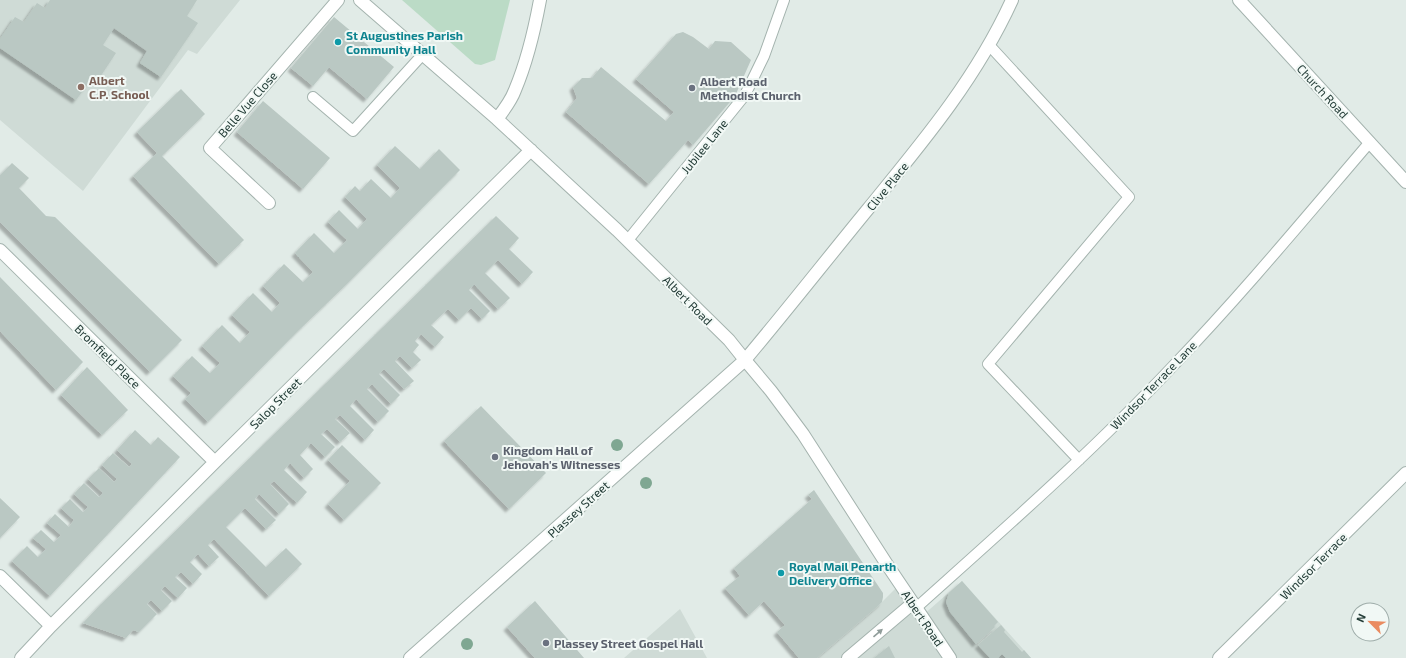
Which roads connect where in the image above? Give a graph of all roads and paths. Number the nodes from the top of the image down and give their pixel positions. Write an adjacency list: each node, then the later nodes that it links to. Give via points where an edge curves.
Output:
1 (338, 0): 14 (street, Belle Vue Close, via 210,148)
2 (360, 0): 8 (street, Albert Road)
3 (540, 0): 10 (street, via 515,90)
4 (784, 0): 15 (lane, Jubilee Lane, via 764,56 745,95)
5 (1012, 0): 7 (street, Clive Place)
6 (1240, 0): 11 (street, Church Road)
7 (989, 45): 17 (street, Clive Place, via 927,137); 18 (lane, via 1129,197 988,364)
8 (423, 54): 9 (lane, via 353,131); 10 (street, Albert Road)
9 (313, 97)
10 (497, 119): 12 (street, Albert Road)
11 (1370, 142): 13 (street, Church Road); 18 (lane, Windsor Terrace Lane, via 1228,307)
12 (531, 150): 15 (street, Albert Road); 19 (street, Salop Street)
13 (1404, 178)
14 (269, 203)
15 (628, 240): 17 (street, Albert Road)
16 (0, 250): 19 (street, Bromfield Place)
17 (745, 360): 22 (street, Albert Road, via 803,434); 25 (street, Plassey Street)
18 (1079, 460): 22 (lane, Windsor Terrace Lane)
19 (215, 462): 23 (street, Salop Street)
20 (1406, 473): 28 (street, Windsor Terrace)
21 (0, 576): 23 (street)
22 (915, 605): 26 (street, one-way to 22); 27 (street, Albert Road)
23 (51, 626): 24 (street, Salop Street)
24 (21, 658)
25 (410, 658)
26 (848, 658)
27 (950, 658)
28 (1219, 658)

